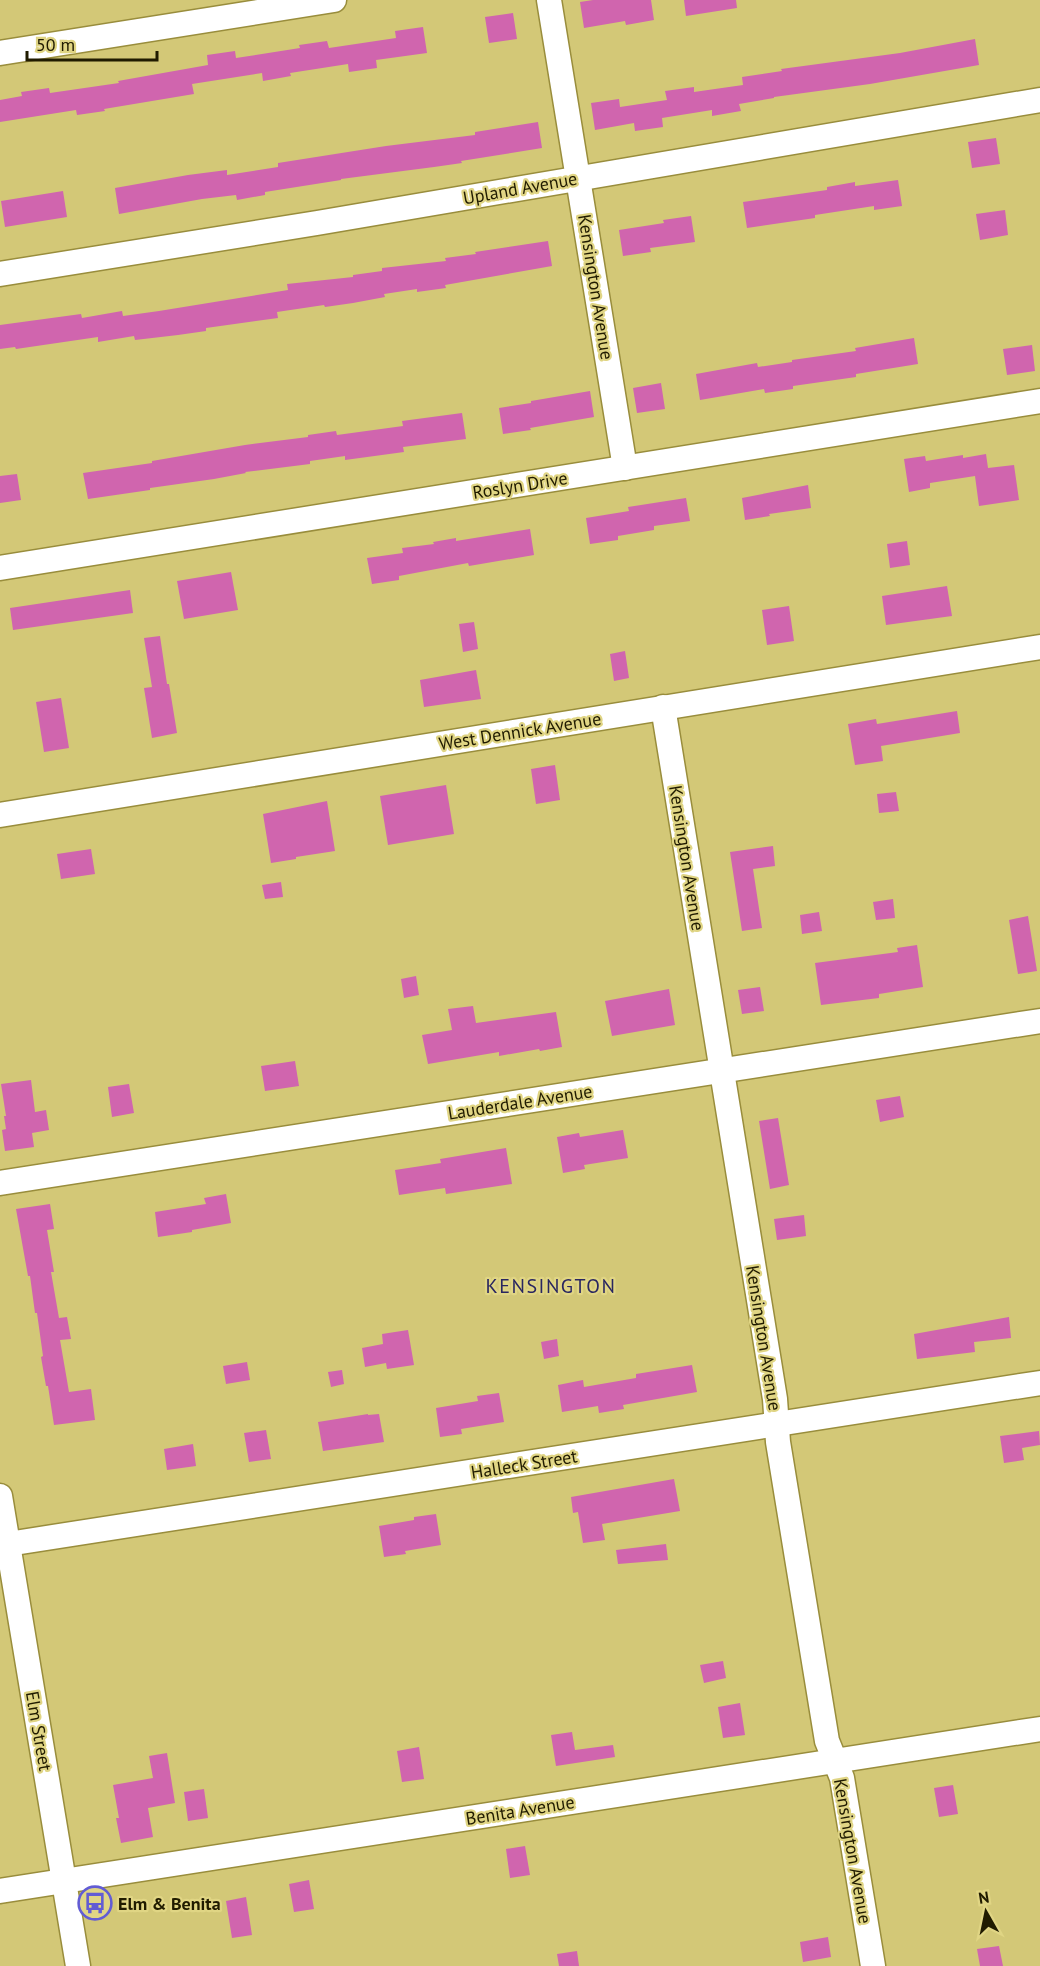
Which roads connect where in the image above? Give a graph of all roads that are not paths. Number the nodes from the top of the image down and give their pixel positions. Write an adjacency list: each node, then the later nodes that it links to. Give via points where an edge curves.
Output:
1 (333, 0): 3 (street)
2 (549, 0): 5 (street, Kensington Avenue)
3 (0, 53)
4 (1040, 100): 5 (street, Upland Avenue)
5 (578, 178): 6 (street, Upland Avenue); 8 (street, Kensington Avenue)
6 (0, 274)
7 (1040, 401): 8 (street, Roslyn Drive)
8 (625, 468): 9 (street, Roslyn Drive)
9 (0, 568)
10 (1040, 647): 11 (street, West Dennick Avenue)
11 (663, 707): 12 (street, West Dennick Avenue); 14 (street, Kensington Avenue)
12 (0, 815)
13 (1040, 1021): 14 (street, Lauderdale Avenue)
14 (722, 1071): 15 (street, Lauderdale Avenue); 17 (street, Kensington Avenue)
15 (0, 1183)
16 (1040, 1383): 17 (street, Halleck Street)
17 (777, 1424): 19 (street, Halleck Street); 21 (street, Kensington Avenue, via 827,1741)
18 (0, 1496): 19 (street, Elm Street)
19 (8, 1544): 22 (street, Elm Street)
20 (1040, 1729): 21 (street, Benita Avenue)
21 (835, 1761): 22 (street, Benita Avenue); 25 (street, Kensington Avenue, via 842,1778)
22 (64, 1881): 23 (street, Benita Avenue); 24 (street, Elm Street)
23 (0, 1891)
24 (78, 1966)
25 (873, 1966)

